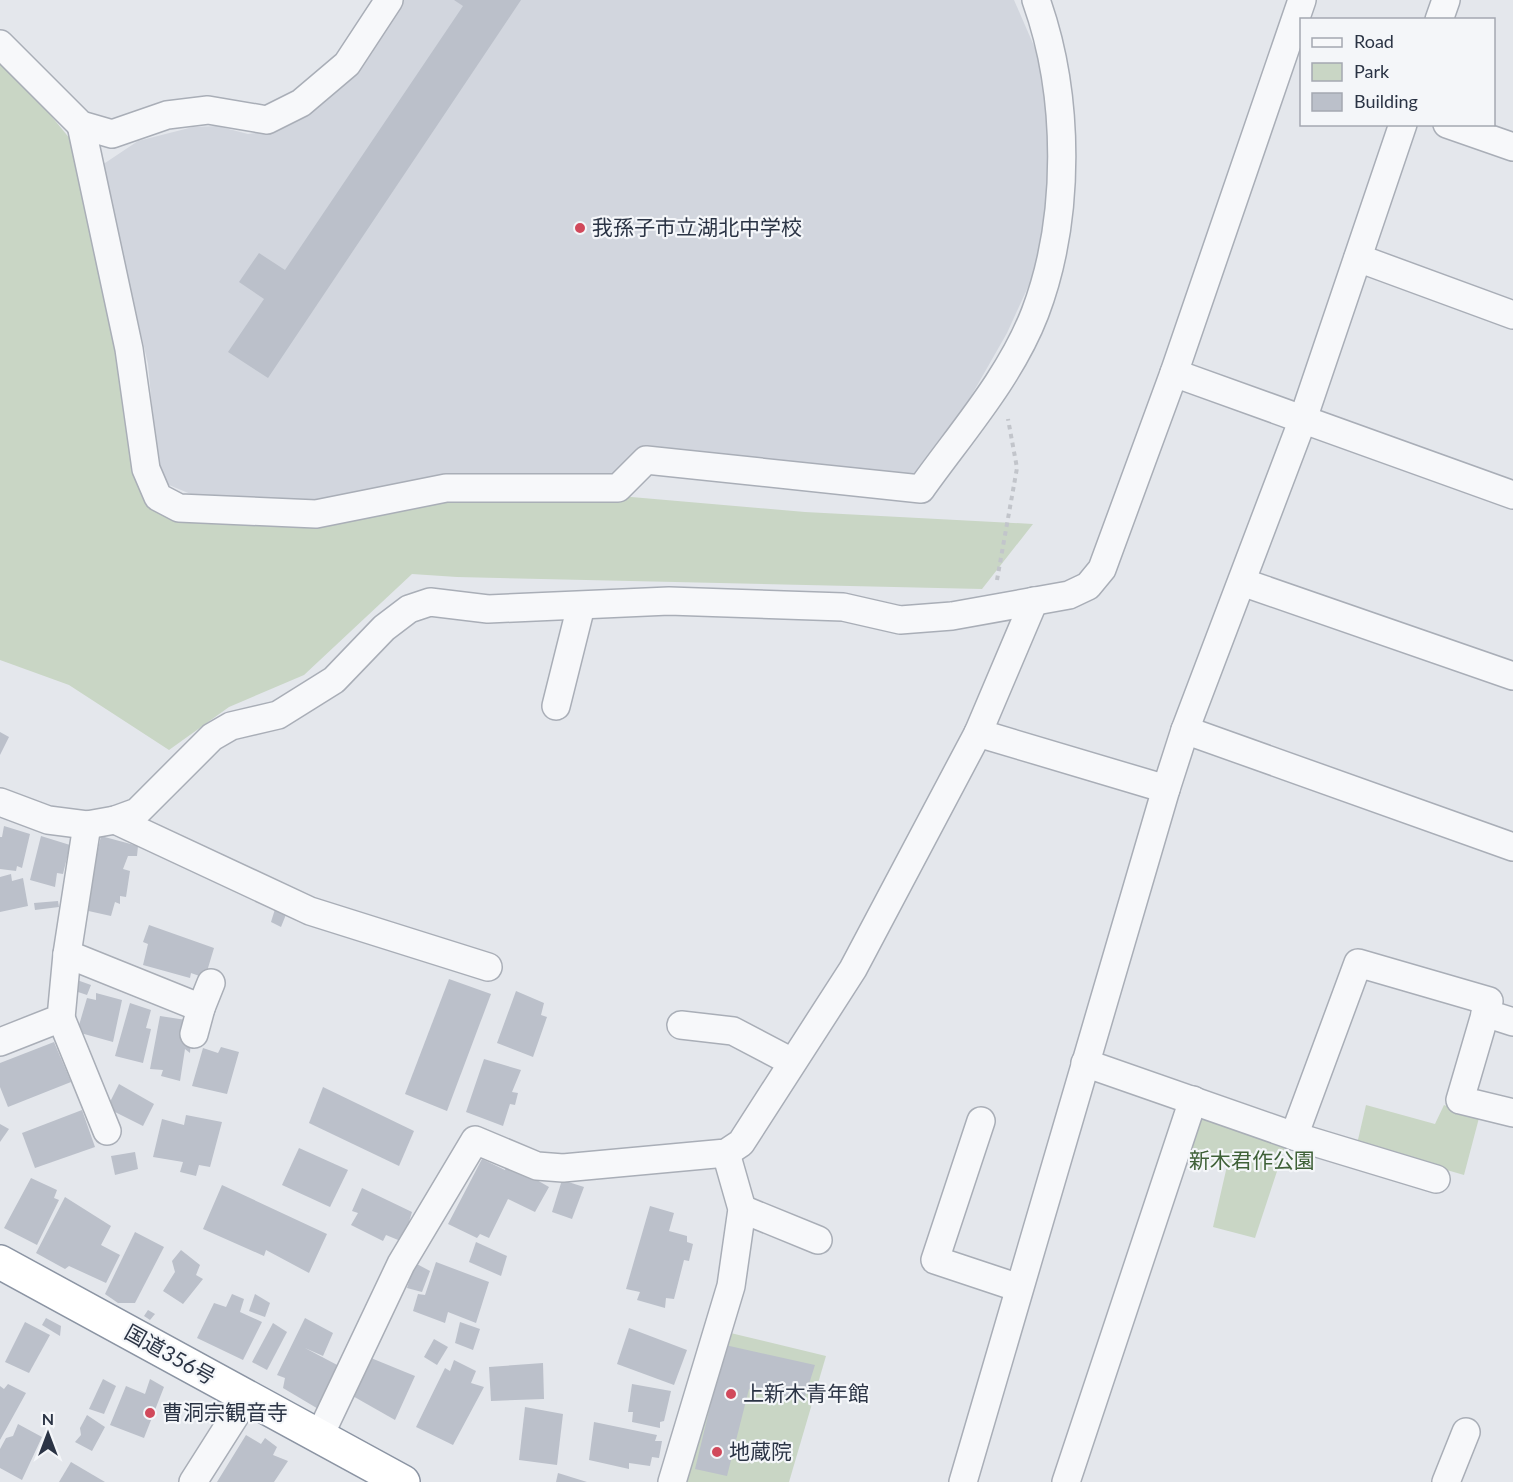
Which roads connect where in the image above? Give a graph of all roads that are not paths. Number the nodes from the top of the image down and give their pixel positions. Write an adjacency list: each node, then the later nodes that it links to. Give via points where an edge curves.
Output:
1 (389, 0): 7 (street, via 346,64 301,103 267,120 208,110 167,115 112,134)
2 (1035, 0): 7 (street, via 1060,97 1062,188 1047,274 1034,315 1001,377 921,489 646,460 618,488 446,488 316,514 179,507 158,497 146,469 129,349)
3 (1302, 0): 13 (street)
4 (1446, 0): 5 (street)
5 (1440, 18)
6 (0, 44): 7 (street)
7 (81, 125)
8 (1402, 126): 11 (street)
9 (1453, 126): 10 (street)
10 (1513, 147)
11 (1358, 258): 12 (street); 14 (street)
12 (1513, 315)
13 (1174, 373): 14 (street); 17 (street, via 1102,569 1088,586 1070,595)
14 (1303, 419): 15 (street); 16 (street)
15 (1513, 495)
16 (1242, 582): 19 (street); 21 (street)
17 (1034, 602): 18 (street, via 900,620 843,608 669,602); 22 (street)
18 (581, 606): 20 (street); 25 (street, via 488,609 430,603 409,609 384,628 334,680 278,715 231,726 212,737 137,812)
19 (1513, 676)
20 (556, 706)
21 (1185, 730): 23 (street); 27 (street)
22 (978, 733): 23 (street); 36 (street, via 853,969)
23 (1166, 789): 37 (street)
24 (0, 802): 26 (street, via 48,820)
25 (116, 820): 26 (street); 29 (street, via 310,911)
26 (87, 825): 28 (street)
27 (1513, 847)
28 (67, 954): 30 (street, via 197,1021); 32 (street)
29 (488, 967)
30 (212, 983)
31 (1485, 1013): 33 (street); 39 (street, via 1460,1100); 42 (street, via 1489,1001 1358,963)
32 (61, 1018): 35 (street); 41 (street)
33 (1513, 1022)
34 (681, 1025): 36 (street, via 733,1031)
35 (0, 1042)
36 (792, 1062): 43 (street, via 741,1143)
37 (1084, 1063): 38 (street); 48 (street)
38 (1193, 1100): 42 (street); 56 (street)
39 (1513, 1113)
40 (981, 1121): 48 (street, via 935,1260)
41 (107, 1131)
42 (1294, 1136): 44 (street)
43 (726, 1153): 45 (street); 51 (street, via 562,1168 537,1166 475,1140 401,1264)
44 (1436, 1179)
45 (742, 1209): 46 (street); 54 (street, via 731,1286)
46 (818, 1240)
47 (0, 1262): 49 (highway, 国道356号)
48 (1019, 1288): 55 (street)
49 (247, 1397): 51 (highway, 国道356号); 52 (street)
50 (1467, 1432): 57 (street)
51 (319, 1437): 53 (highway, 国道356号)
52 (193, 1482)
53 (403, 1482)
54 (672, 1482)
55 (963, 1482)
56 (1066, 1482)
57 (1446, 1482)

